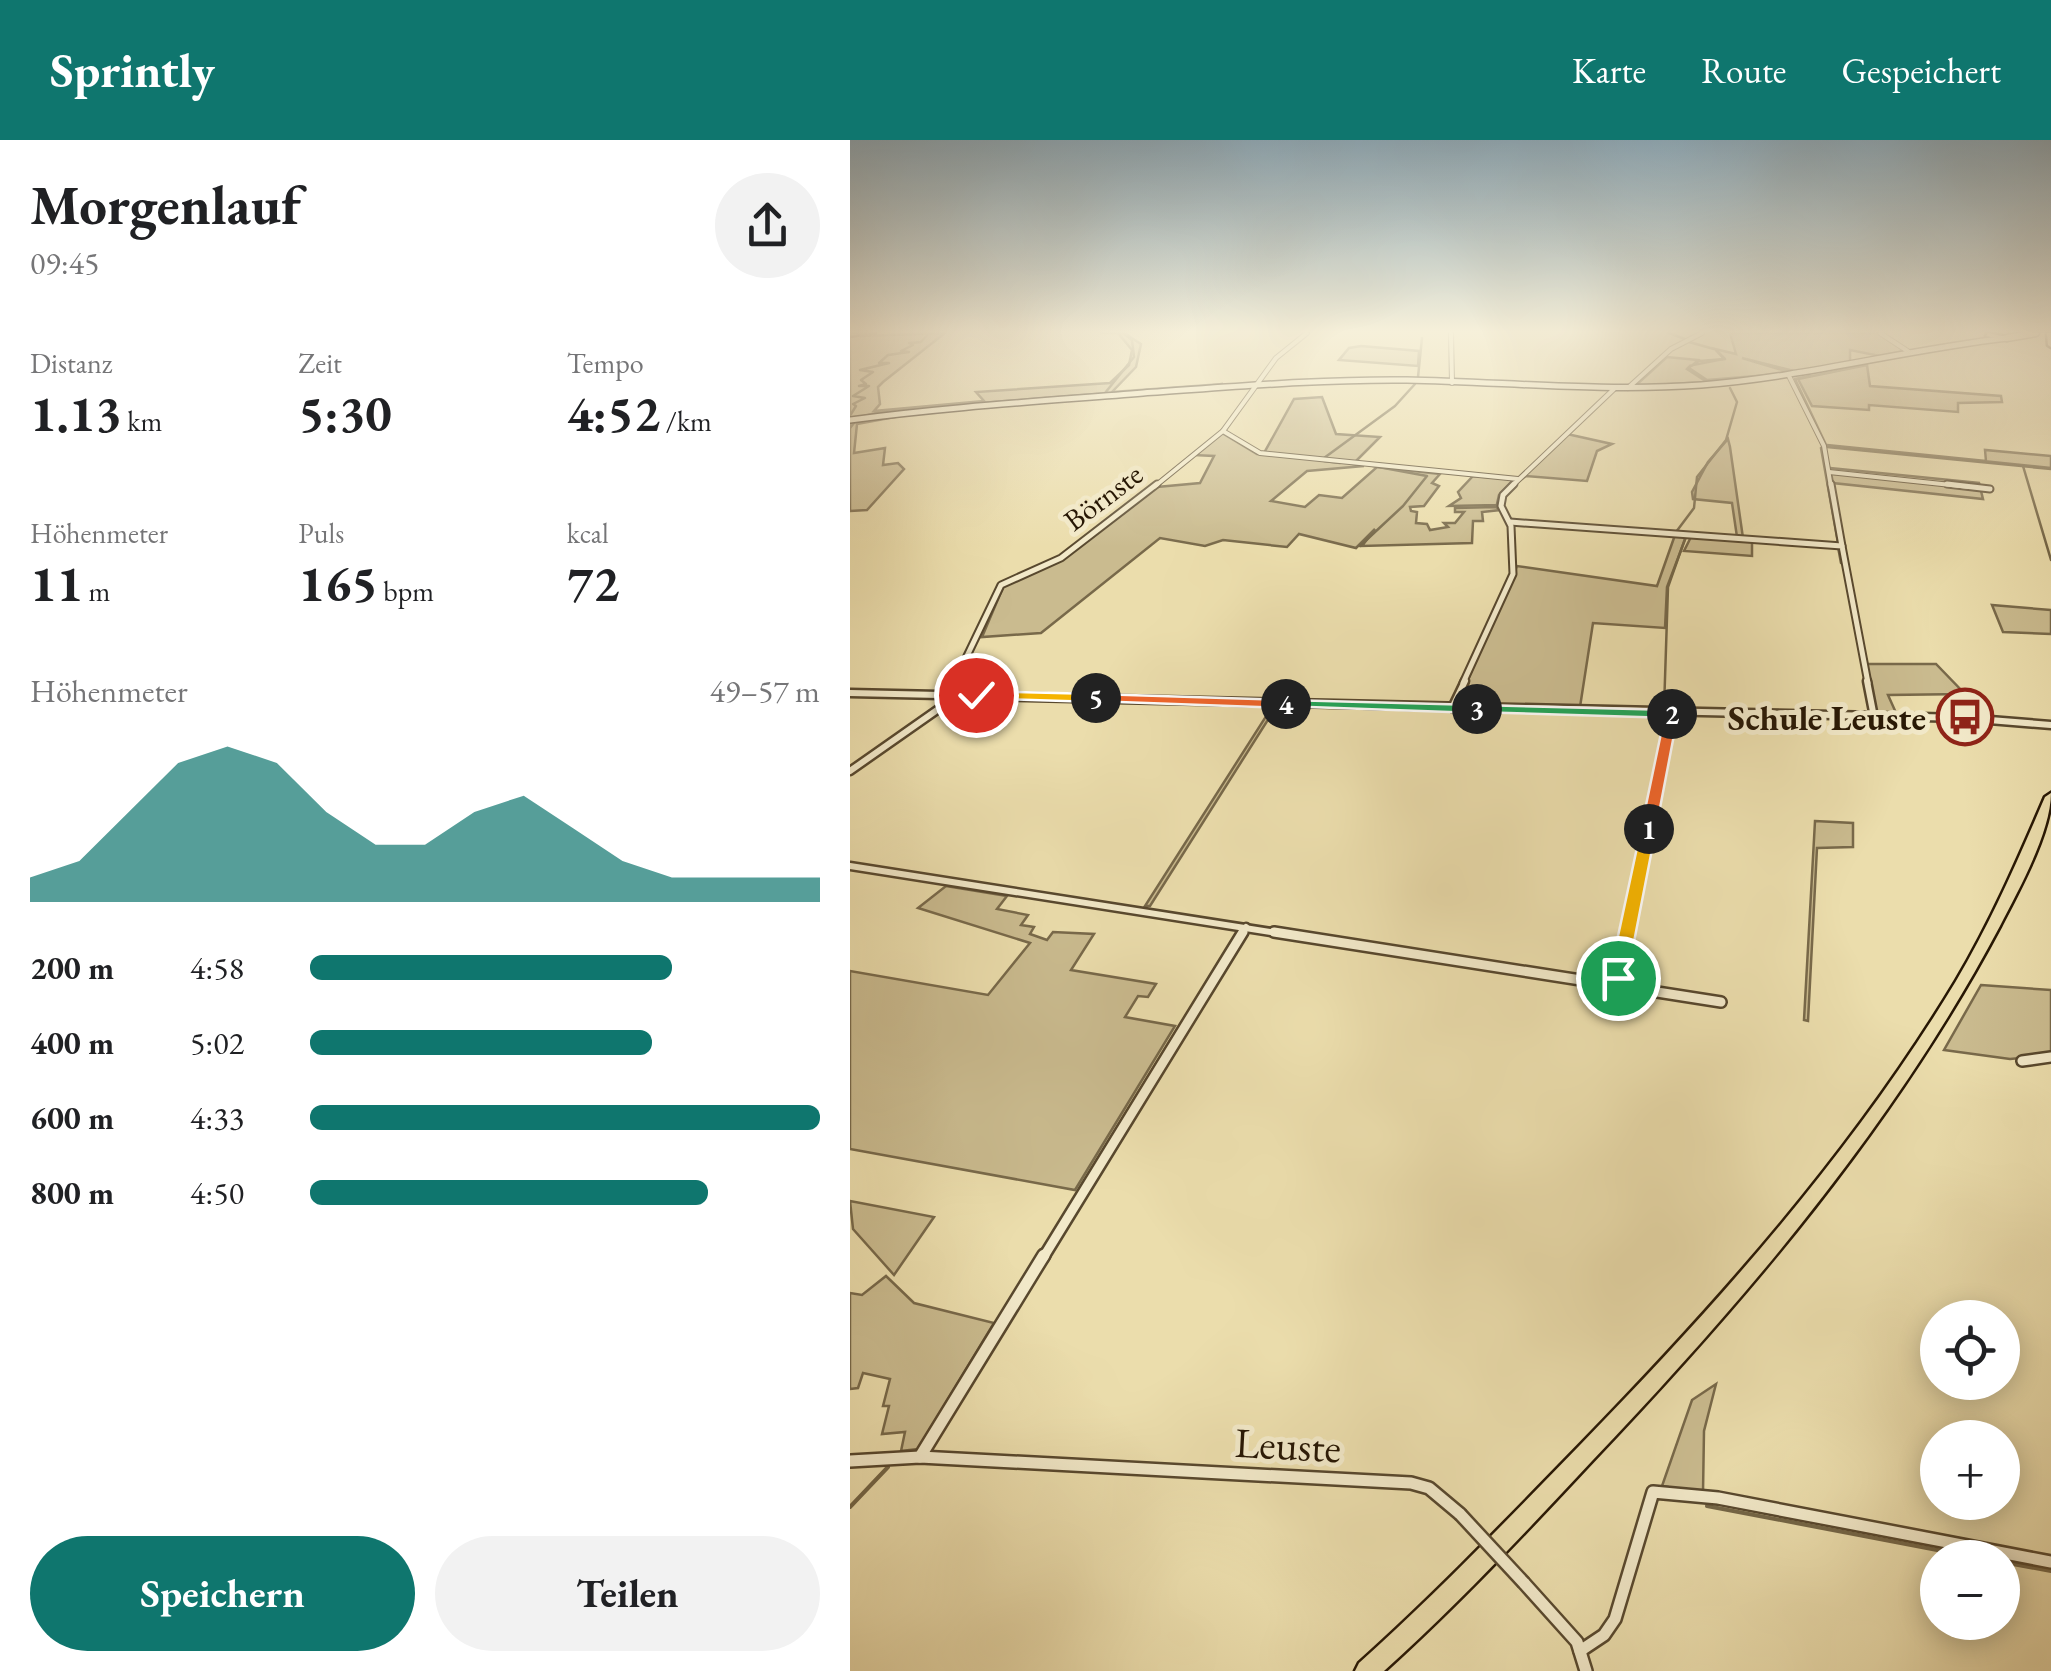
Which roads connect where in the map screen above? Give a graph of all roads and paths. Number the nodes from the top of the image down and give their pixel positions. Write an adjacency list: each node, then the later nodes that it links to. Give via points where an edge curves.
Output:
1 (980, 404): 5 (main road)
2 (1241, 404): 6 (street, Börnste)
3 (1597, 404): 8 (street)
4 (1803, 404): 7 (street, via 1824,446)
5 (850, 420)
6 (1223, 431): 8 (street, via 1260,453); 13 (street, Börnste, via 1062,558 1001,584)
7 (1828, 472): 9 (street); 11 (street)
8 (1518, 479): 10 (street, via 1503,495)
9 (1990, 489)
10 (1510, 522): 11 (street); 14 (street, via 1513,574)
11 (1842, 546): 16 (street)
12 (850, 694): 13 (street)
13 (953, 695): 14 (street); 18 (street)
14 (1452, 708): 15 (street)
15 (1672, 714): 16 (street); 22 (street)
16 (1874, 717): 17 (street)
17 (2050, 725)
18 (850, 772)
19 (2051, 797): 30 (highway, via 2018,878 1943,1011 1806,1207 1669,1369)
20 (850, 866): 21 (street)
21 (1246, 928): 22 (street); 26 (street)
22 (1616, 987): 23 (street)
23 (1722, 1002)
24 (2051, 1056): 25 (street)
25 (2022, 1061)
26 (920, 1457): 27 (street, Leuste); 29 (street, Leuste, bridge, via 1429,1488 1566,1628)
27 (850, 1461)
28 (2051, 1562): 29 (street, via 1653,1492 1614,1619)
29 (1580, 1651): 31 (street, Leuste)
30 (1367, 1671)
31 (1586, 1671)

